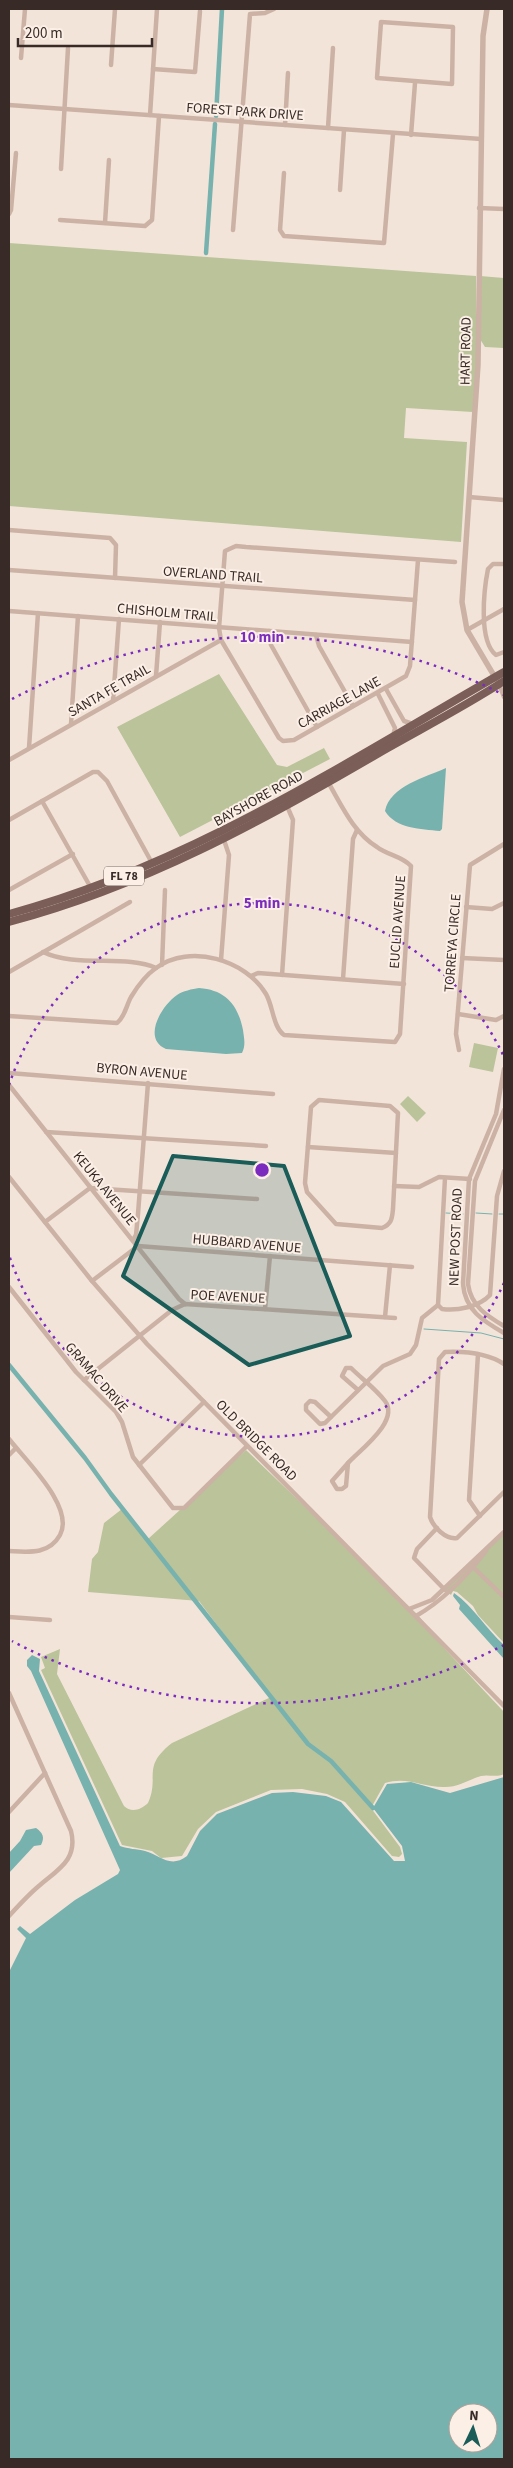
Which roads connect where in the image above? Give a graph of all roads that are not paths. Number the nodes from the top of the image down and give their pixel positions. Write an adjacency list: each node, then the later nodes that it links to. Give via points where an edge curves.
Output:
1 (25, 9): 9 (street)
2 (115, 9): 10 (street)
3 (157, 9): 11 (street)
4 (274, 9): 18 (street, via 250,14)
5 (486, 9): 24 (street, HART ROAD)
6 (200, 11): 11 (street, via 195,72)
7 (68, 48): 15 (street)
8 (333, 48): 20 (street)
9 (21, 58)
10 (111, 64)
11 (153, 69): 16 (street)
12 (288, 73): 19 (street)
13 (415, 83): 13 (street, via 376,78 381,22 453,27 452,84); 23 (street)
14 (9, 105): 15 (street, FOREST PARK DRIVE)
15 (64, 109): 16 (street, FOREST PARK DRIVE); 27 (street)
16 (150, 115): 17 (street, FOREST PARK DRIVE)
17 (159, 116): 18 (street, FOREST PARK DRIVE); 34 (street, via 152,220 145,226)
18 (241, 122): 19 (street, FOREST PARK DRIVE); 35 (street)
19 (285, 125): 20 (street, FOREST PARK DRIVE)
20 (328, 128): 21 (street, FOREST PARK DRIVE)
21 (344, 130): 22 (street, FOREST PARK DRIVE); 29 (street)
22 (393, 134): 23 (street, FOREST PARK DRIVE); 28 (street, via 384,243 284,236 280,230)
23 (411, 135): 24 (street, FOREST PARK DRIVE)
24 (481, 139): 30 (street, HART ROAD)
25 (16, 153): 32 (street)
26 (109, 160): 34 (street)
27 (61, 169)
28 (284, 173)
29 (340, 190)
30 (479, 208): 31 (street); 36 (street, HART ROAD, via 478,365)
31 (504, 209)
32 (9, 214)
33 (60, 220): 34 (street)
34 (105, 223)
35 (233, 230)
36 (469, 497): 37 (street); 54 (street, HART ROAD, via 462,602)
37 (504, 499)
38 (9, 530): 43 (street, via 110,538 116,545)
39 (418, 560): 40 (street); 44 (street, CARRIAGE LANE, via 241,547 225,551); 45 (street, CARRIAGE LANE)
40 (455, 562)
41 (504, 564): 51 (street, via 493,564 488,569)
42 (9, 570): 43 (street, OVERLAND TRAIL)
43 (115, 578): 44 (street, OVERLAND TRAIL)
44 (222, 586): 45 (street, OVERLAND TRAIL); 53 (street, CARRIAGE LANE)
45 (415, 600): 58 (street, CARRIAGE LANE)
46 (504, 610): 51 (street)
47 (9, 611): 48 (street, CHISHOLM TRAIL)
48 (38, 613): 49 (street, CHISHOLM TRAIL); 72 (street)
49 (78, 616): 50 (street, CHISHOLM TRAIL); 68 (street)
50 (120, 620): 52 (street, CHISHOLM TRAIL); 66 (street)
51 (484, 621): 54 (street); 59 (street, via 490,649 496,655)
52 (160, 622): 53 (street, CHISHOLM TRAIL); 61 (street)
53 (219, 628): 55 (street, CHISHOLM TRAIL); 57 (street, CARRIAGE LANE)
54 (467, 630): 62 (street, HART ROAD)
55 (269, 632): 56 (street, CHISHOLM TRAIL); 70 (street, via 271,645)
56 (316, 635): 58 (street, CHISHOLM TRAIL); 67 (street)
57 (222, 642): 61 (street, SANTA FE TRAIL); 70 (street, CARRIAGE LANE, via 279,738 289,742)
58 (412, 642): 63 (street, CARRIAGE LANE, via 409,671)
59 (504, 652)
60 (504, 672): 62 (main road, BAYSHORE ROAD / FL 78)
61 (156, 676): 66 (street, SANTA FE TRAIL)
62 (500, 683): 65 (street); 69 (main road, BAYSHORE ROAD / FL 78); 74 (main road, BAYSHORE ROAD / FL 78)
63 (386, 689): 64 (street, CARRIAGE LANE); 69 (street, via 404,721)
64 (378, 694): 67 (street, CARRIAGE LANE); 71 (street, via 395,728)
65 (504, 697)
66 (113, 701): 68 (street, SANTA FE TRAIL)
67 (353, 706): 70 (street, CARRIAGE LANE)
68 (71, 724): 72 (street, SANTA FE TRAIL)
69 (413, 724): 71 (main road, BAYSHORE ROAD / FL 78)
70 (317, 727)
71 (393, 736): 78 (main road, BAYSHORE ROAD / FL 78)
72 (29, 748): 73 (street, SANTA FE TRAIL)
73 (9, 760)
74 (328, 782): 76 (main road, BAYSHORE ROAD / FL 78); 79 (street)
75 (42, 801): 77 (street); 82 (street); 83 (street, via 93,772 103,775)
76 (287, 806): 80 (main road, BAYSHORE ROAD / FL 78); 100 (street, via 293,820)
77 (9, 820)
78 (234, 826): 80 (main road); 83 (main road, BAYSHORE ROAD / FL 78)
79 (357, 830): 102 (street); 103 (street, EUCLID AVENUE, via 377,848 411,866)
80 (227, 838): 84 (main road, BAYSHORE ROAD / FL 78); 95 (street, via 229,855)
81 (504, 844): 90 (street, TORREYA CIRCLE, via 470,865)
82 (73, 854): 85 (street); 86 (street)
83 (152, 864): 84 (main road); 85 (main road, BAYSHORE ROAD / FL 78)
84 (147, 875): 92 (main road, BAYSHORE ROAD / FL 78)
85 (91, 888): 91 (main road, BAYSHORE ROAD / FL 78)
86 (9, 890)
87 (165, 890): 97 (street)
88 (130, 902): 93 (street)
89 (504, 903): 90 (street, via 492,909)
90 (466, 907): 94 (street, TORREYA CIRCLE)
91 (9, 914)
92 (9, 922)
93 (43, 952): 98 (street, via 59,958); 99 (street)
94 (462, 958): 96 (street); 104 (street, TORREYA CIRCLE)
95 (221, 960): 97 (street, via 196,957); 101 (street)
96 (504, 960)
97 (162, 964): 98 (street)
98 (156, 968): 105 (street, via 139,986 122,1020 117,1023)
99 (9, 972)
100 (282, 975): 101 (street, via 258,973); 102 (street)
101 (251, 976): 103 (street, EUCLID AVENUE, via 267,995 277,1027 284,1035 395,1042 400,1034)
102 (343, 979): 103 (street)
103 (404, 984)
104 (458, 1014): 106 (street, via 496,1020); 107 (street, TORREYA CIRCLE, via 456,1034)
105 (9, 1016)
106 (504, 1016)
107 (460, 1050)
108 (504, 1069): 113 (street, NEW POST ROAD)
109 (9, 1073): 110 (street, BYRON AVENUE)
110 (148, 1083): 112 (street, BYRON AVENUE); 115 (street)
111 (9, 1086): 114 (street, KEUKA AVENUE)
112 (273, 1094)
113 (502, 1107): 122 (street, NEW POST ROAD); 123 (street, NEW POST ROAD)
114 (46, 1132): 115 (street); 126 (street, KEUKA AVENUE)
115 (144, 1137): 116 (street); 128 (street)
116 (266, 1146)
117 (308, 1148): 118 (street); 118 (street, via 311,1107 319,1100 395,1108 398,1113); 124 (street, via 305,1188 336,1224 387,1226 391,1222)
118 (396, 1153): 124 (street)
119 (504, 1171): 125 (street)
120 (9, 1177): 130 (street, OLD BRIDGE ROAD)
121 (445, 1178): 122 (street); 124 (street, via 434,1178 419,1187); 140 (street)
122 (469, 1179): 123 (street); 141 (street, NEW POST ROAD, via 463,1284)
123 (475, 1181): 139 (street, NEW POST ROAD, via 468,1284)
124 (394, 1186)
125 (498, 1187): 127 (street); 139 (street, via 491,1290 486,1299)
126 (90, 1188): 128 (street); 130 (street); 131 (street, KEUKA AVENUE)
127 (504, 1188)
128 (139, 1191): 129 (street); 131 (street, via 137,1228)
129 (257, 1199)
130 (45, 1222): 136 (street, OLD BRIDGE ROAD)
131 (133, 1240): 132 (street, KEUKA AVENUE)
132 (138, 1246): 133 (street, HUBBARD AVENUE); 136 (street); 138 (street, KEUKA AVENUE)
133 (270, 1256): 134 (street, HUBBARD AVENUE); 142 (street)
134 (390, 1265): 135 (street, HUBBARD AVENUE); 143 (street)
135 (412, 1267)
136 (92, 1281): 147 (street, OLD BRIDGE ROAD)
137 (9, 1287): 150 (street, GRAMAC DRIVE)
138 (185, 1304): 142 (street, POE AVENUE); 147 (street, POE AVENUE, via 172,1310)
139 (475, 1304): 141 (street); 145 (street)
140 (438, 1305): 141 (street, via 452,1310); 151 (street, via 422,1318 416,1345 410,1354 383,1366)
141 (470, 1306): 146 (street, via 479,1317)
142 (265, 1309): 143 (street, POE AVENUE)
143 (385, 1317): 144 (street, POE AVENUE)
144 (395, 1318)
145 (504, 1326)
146 (504, 1333)
147 (140, 1336): 150 (street, POE AVENUE); 153 (street, OLD BRIDGE ROAD)
148 (478, 1354): 149 (street, via 492,1356); 162 (street, via 469,1494 471,1504); 163 (street, via 445,1352 439,1359 430,1512 431,1522)
149 (504, 1364)
150 (84, 1380): 160 (street, GRAMAC DRIVE, via 120,1417 130,1453)
151 (366, 1382): 152 (street); 152 (street, via 351,1368 346,1368 342,1376); 159 (street, via 385,1400 389,1415 385,1425)
152 (358, 1390): 154 (street)
153 (204, 1402): 156 (street, OLD BRIDGE ROAD); 160 (street)
154 (330, 1417): 154 (street, via 320,1424 306,1410 306,1405 310,1401 315,1402)
155 (9, 1439): 157 (street)
156 (247, 1446): 160 (street, GRAMAC DRIVE, via 184,1508 178,1510 164,1498); 171 (street, OLD BRIDGE ROAD)
157 (16, 1448): 158 (street); 166 (street, via 57,1501 64,1520 60,1535 47,1549)
158 (9, 1455)
159 (348, 1463): 159 (street, via 332,1481 337,1489 346,1486)
160 (139, 1465)
161 (504, 1492): 162 (street)
162 (480, 1516): 163 (street, via 457,1538 446,1537)
163 (437, 1528): 169 (street, via 417,1549 414,1558)
164 (504, 1532): 165 (street)
165 (494, 1541): 167 (street); 168 (street)
166 (9, 1551)
167 (469, 1564): 168 (street); 169 (street)
168 (474, 1568): 169 (street); 170 (street)
169 (446, 1591): 171 (street, via 427,1603); 172 (street, via 434,1606)
170 (504, 1597)
171 (409, 1608): 172 (street, OLD BRIDGE ROAD)
172 (416, 1616): 176 (street, OLD BRIDGE ROAD)
173 (9, 1617): 174 (street)
174 (50, 1620)
175 (9, 1693): 177 (street)
176 (504, 1706)
177 (44, 1773): 178 (street); 179 (street, via 71,1831 73,1846 66,1863)
178 (9, 1812)
179 (9, 1916)

